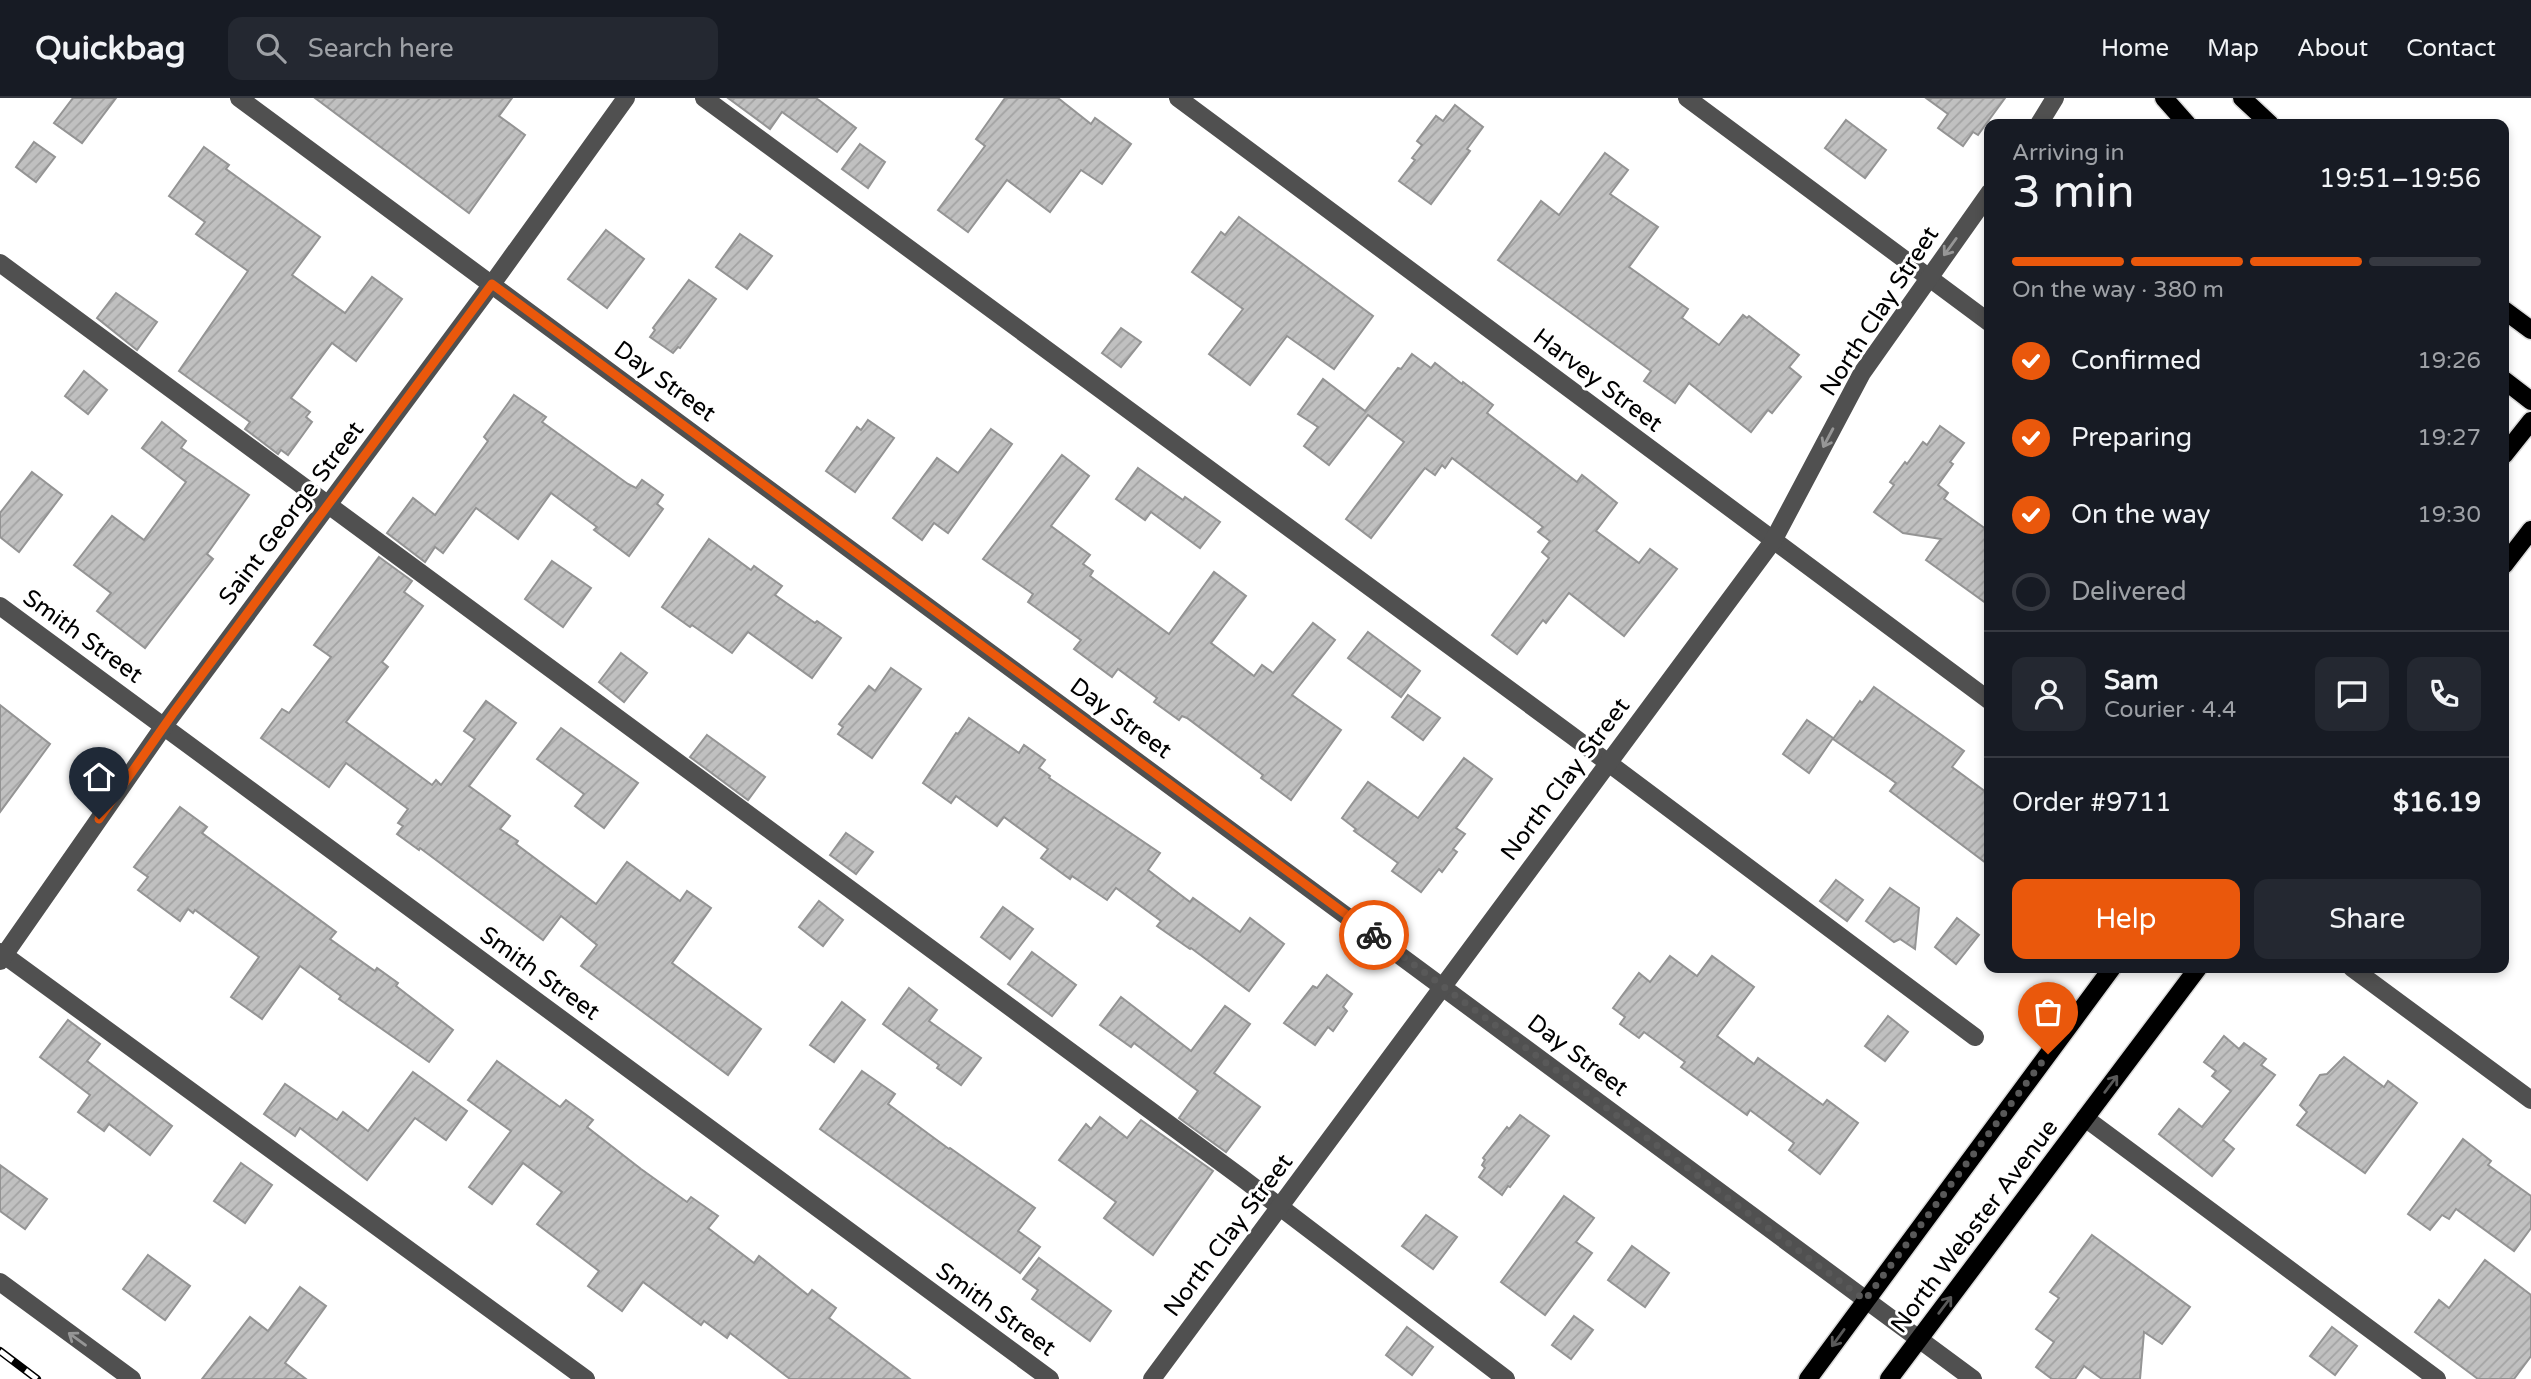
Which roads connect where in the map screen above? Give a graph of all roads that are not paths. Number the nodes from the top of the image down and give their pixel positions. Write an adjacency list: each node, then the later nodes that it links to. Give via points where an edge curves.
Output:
1 (239, 98): 15 (street, Day Street)
2 (626, 98): 15 (street, Saint George Street)
3 (704, 98): 30 (street)
4 (1178, 98): 25 (street, Harvey Street)
5 (1687, 98): 14 (street)
6 (2054, 98): 9 (street)
7 (2164, 98): 10 (main road)
8 (2242, 98): 11 (main road)
9 (2042, 119)
10 (2183, 119)
11 (2265, 119)
12 (1984, 199): 14 (street, North Clay Street, one-way to 14)
13 (0, 263): 23 (street)
14 (1928, 277): 17 (street); 25 (street, North Clay Street, one-way to 25, via 1862,373)
15 (492, 284): 23 (street, Saint George Street); 35 (street, Day Street)
16 (2509, 314): 18 (main road)
17 (1984, 319)
18 (2531, 330)
19 (2509, 384): 20 (main road)
20 (2531, 401)
21 (2531, 421): 22 (main road)
22 (2509, 450)
23 (328, 505): 29 (street, Saint George Street); 39 (street)
24 (2531, 530): 26 (main road)
25 (1773, 541): 28 (street, Harvey Street); 30 (street, North Clay Street)
26 (2509, 559)
27 (0, 606): 29 (street, Smith Street)
28 (1984, 697)
29 (164, 726): 31 (street, Saint George Street); 45 (street, Smith Street)
30 (1608, 762): 35 (street, North Clay Street); 36 (street)
31 (1, 956): 44 (street)
32 (2108, 973): 41 (main road, North Webster Avenue)
33 (2194, 973): 38 (main road, North Webster Avenue, one-way to 33)
34 (2359, 973): 37 (street)
35 (1443, 985): 39 (street, North Clay Street); 41 (street, Day Street)
36 (1975, 1037)
37 (2531, 1100)
38 (2085, 1118): 42 (main road, North Webster Avenue, one-way to 38); 51 (street)
39 (1279, 1208): 46 (street, North Clay Street); 47 (street)
40 (0, 1282): 43 (street, one-way to 40)
41 (1865, 1300): 42 (street, Day Street); 48 (main road, North Webster Avenue, one-way to 48)
42 (1919, 1339): 49 (main road, North Webster Avenue); 50 (street, Day Street)
43 (132, 1379)
44 (586, 1379)
45 (1050, 1379)
46 (1152, 1379)
47 (1506, 1379)
48 (1808, 1379)
49 (1889, 1379)
50 (1973, 1379)
51 (2437, 1379)

